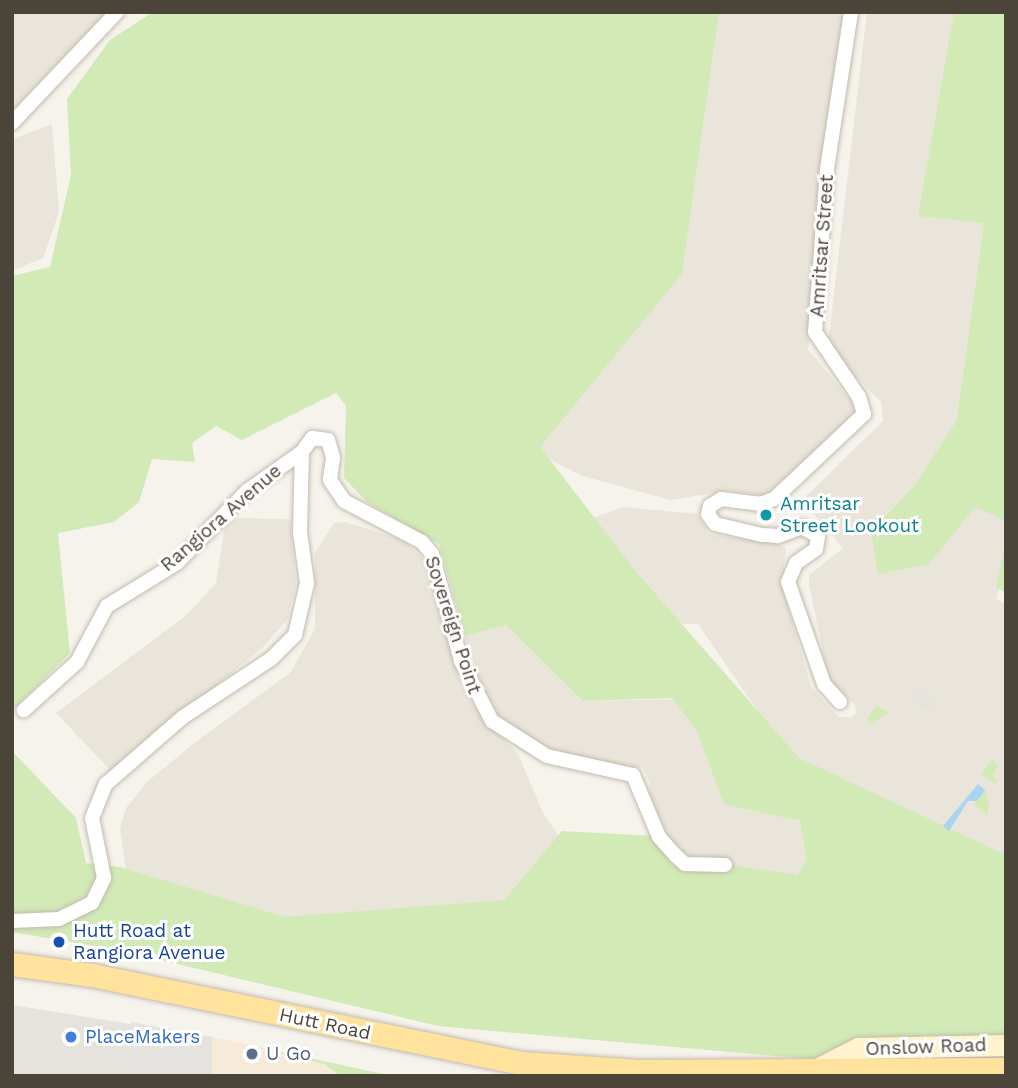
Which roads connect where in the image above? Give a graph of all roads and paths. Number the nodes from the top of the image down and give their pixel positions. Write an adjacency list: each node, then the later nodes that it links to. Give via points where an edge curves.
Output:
1 (117, 12): 3 (street)
2 (852, 12): 5 (street, Amritsar Street, via 827,169 815,332 859,397 864,414 774,499 760,505 721,499 710,506 708,514 715,524 762,535 778,536 802,527 818,536 816,549 796,563 789,582 824,684)
3 (12, 122)
4 (302, 452): 6 (street, Rangiora Avenue, via 247,491 177,563 107,606 76,662); 7 (street, Sovereign Point, via 312,438 328,440 334,458 331,480 344,501 422,541 432,554 461,661 492,721 547,756 633,775 659,837 675,855 685,864); 8 (street, Rangiora Avenue, via 300,532 307,583 295,635 271,659 183,717 106,784 92,818 104,878 92,903 59,919)
5 (841, 702)
6 (24, 710)
7 (725, 865)
8 (12, 921)
9 (12, 964): 12 (main road, Hutt Road, via 105,978 522,1063)
10 (1006, 1045): 13 (main road, Onslow Road, via 858,1048)
11 (1006, 1069): 13 (main road, Hutt Road)
12 (639, 1071): 13 (main road, Hutt Road); 14 (main road, Hutt Road)
13 (817, 1074)
14 (670, 1076)

